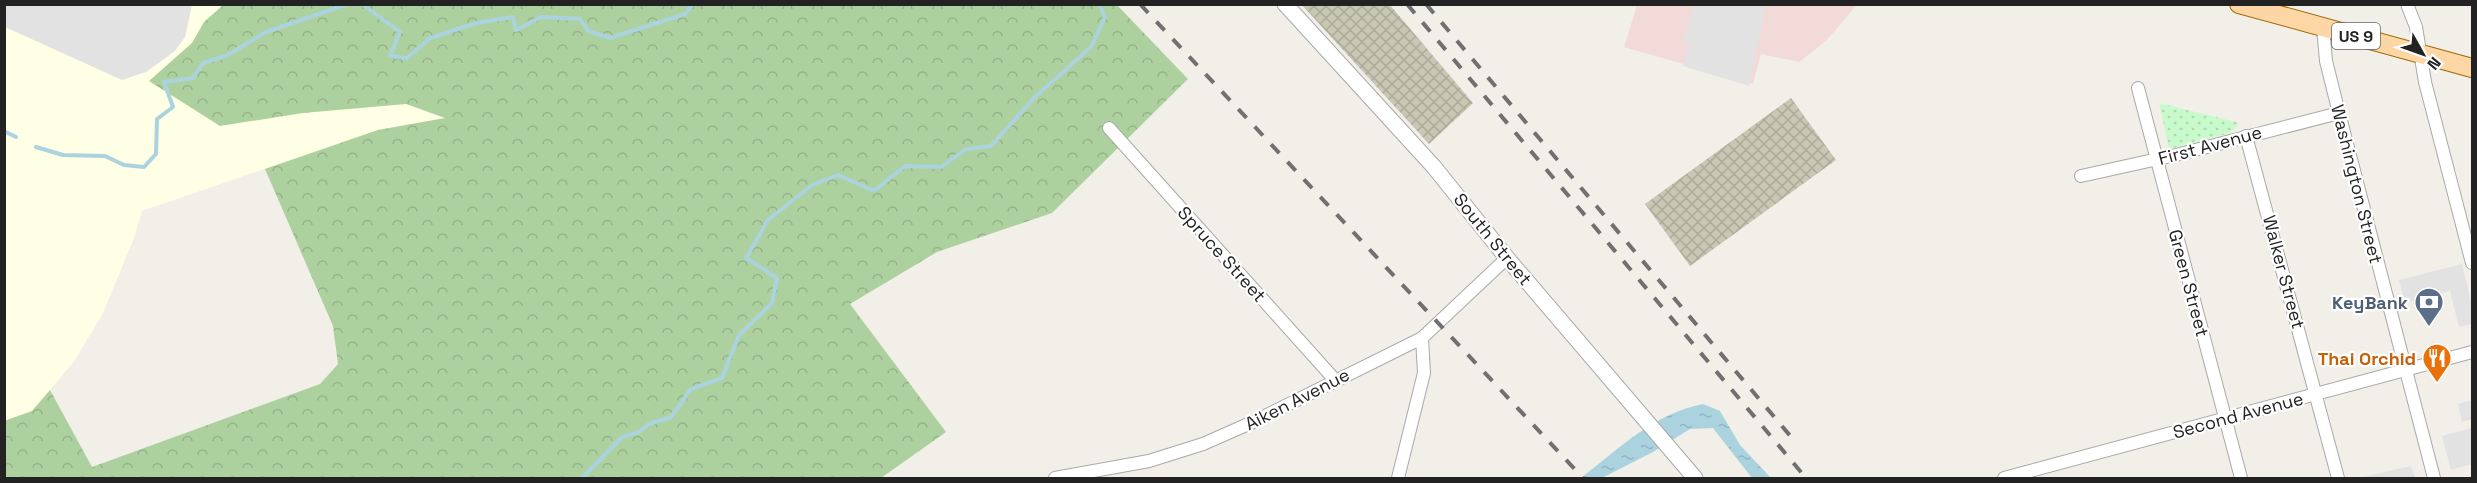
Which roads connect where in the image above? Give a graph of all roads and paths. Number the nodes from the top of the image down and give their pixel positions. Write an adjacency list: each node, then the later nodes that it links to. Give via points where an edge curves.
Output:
1 (1284, 4): 13 (street, South Street, via 1434,167)
2 (2239, 4): 4 (main road, US 9)
3 (2407, 4): 5 (street)
4 (2323, 27): 5 (main road, US 9); 8 (street, Washington Street, via 2326,61)
5 (2421, 54): 6 (main road, US 9); 14 (street)
6 (2472, 68)
7 (2138, 88): 11 (street, Green Street)
8 (2339, 113): 10 (street, First Avenue); 17 (street, Washington Street)
9 (1109, 128): 18 (street, Spruce Street)
10 (2246, 136): 11 (street, First Avenue); 19 (street, Walker Street)
11 (2157, 159): 12 (street, First Avenue); 20 (street, Green Street)
12 (2081, 176)
13 (1507, 258): 15 (street, Aiken Avenue); 23 (street, South Street)
14 (2472, 263)
15 (1422, 338): 18 (street, Aiken Avenue); 22 (street, via 1424,373)
16 (2472, 352): 17 (street, Second Avenue)
17 (2405, 370): 19 (street, Second Avenue); 27 (street, Washington Street)
18 (1335, 380): 21 (street, Aiken Avenue, via 1203,444 1149,461)
19 (2317, 394): 20 (street, Second Avenue); 26 (street, Walker Street)
20 (2225, 418): 24 (street, Second Avenue); 25 (street, Green Street)
21 (1055, 478)
22 (1398, 478)
23 (1695, 478)
24 (2004, 478)
25 (2241, 478)
26 (2338, 478)
27 (2434, 478)

